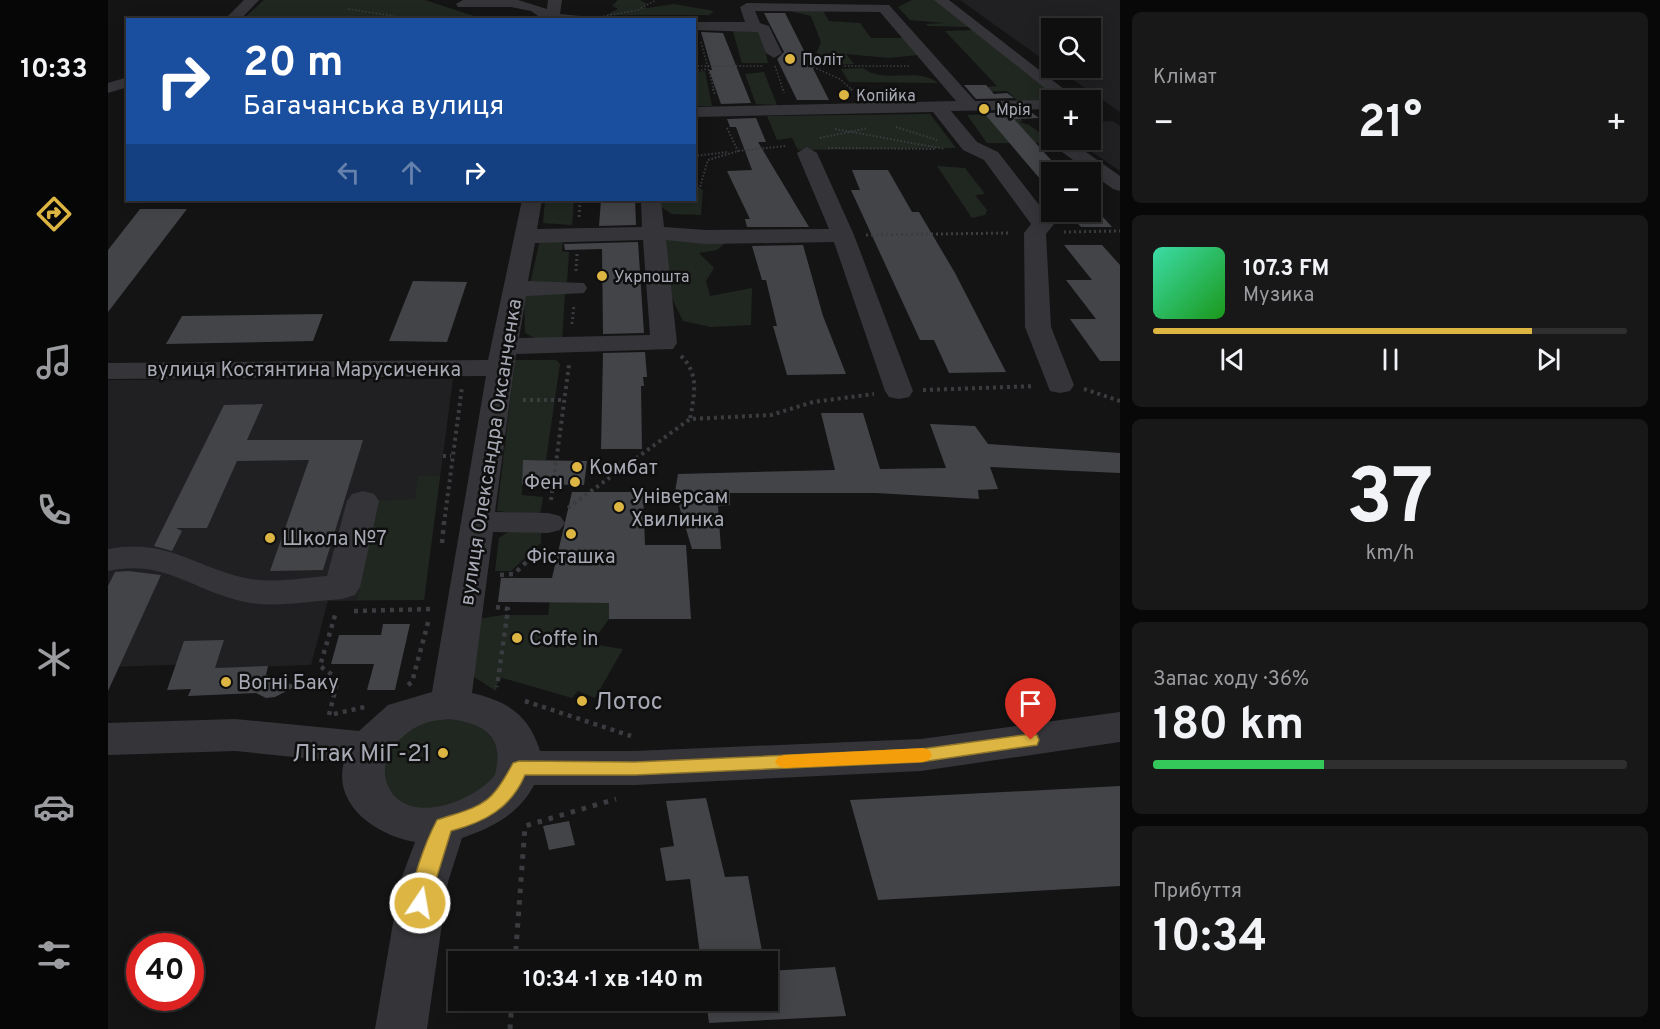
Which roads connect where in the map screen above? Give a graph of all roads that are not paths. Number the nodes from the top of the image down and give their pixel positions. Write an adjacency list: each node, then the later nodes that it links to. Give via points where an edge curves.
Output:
1 (252, 0): 6 (street)
2 (555, 0): 8 (street)
3 (941, 0): 16 (street)
4 (457, 2): 5 (street); 7 (street, via 521,2)
5 (502, 16)
6 (233, 18)
7 (551, 18)
8 (553, 18)
9 (873, 21): 12 (street)
10 (696, 26): 11 (street)
11 (754, 26): 12 (street, via 747,7 884,8); 13 (street, via 764,29)
12 (893, 27): 19 (street, via 906,33)
13 (774, 60)
14 (126, 83): 15 (street)
15 (108, 88)
16 (1057, 90)
17 (926, 104): 19 (street); 21 (street); 35 (street, via 970,146 991,156 1043,224 1035,233 1038,327)
18 (1041, 104): 20 (street)
19 (970, 106): 20 (street)
20 (1007, 106): 22 (street)
21 (696, 112)
22 (1041, 129)
23 (808, 149): 29 (street)
24 (1072, 150): 25 (street)
25 (1120, 184)
26 (532, 201): 30 (street, вулиця Олександра Оксанченка)
27 (651, 201): 28 (street)
28 (654, 233): 29 (street, via 706,237); 30 (street); 33 (street, вулиця Костянтина Марусиченка, via 664,342 571,345)
29 (843, 235): 36 (street)
30 (526, 236): 32 (street, вулиця Олександра Оксанченка)
31 (575, 288): 32 (street)
32 (516, 289): 33 (street, вулиця Олександра Оксанченка)
33 (502, 357): 34 (street, вулиця Костянтина Марусиченка, via 465,369); 38 (street, вулиця Олександра Оксанченка)
34 (108, 370)
35 (1060, 386)
36 (899, 391)
37 (363, 501): 40 (street, via 339,599 246,591 155,556 128,554)
38 (478, 522): 39 (street); 41 (street, вулиця Олександра Оксанченка, via 479,608)
39 (548, 523)
40 (108, 560)
41 (450, 704): 44 (street, via 425,707 402,716 382,730); 45 (street, via 474,707 495,716 511,730 519,748)
42 (1120, 727): 45 (street, via 921,755 635,768)
43 (108, 739): 44 (street, via 235,735)
44 (369, 748): 46 (street, via 363,767 365,787 375,804 409,822)
45 (519, 768): 46 (street, via 511,788 494,805 471,818)
46 (444, 825): 47 (street, via 424,882)
47 (401, 1029)

